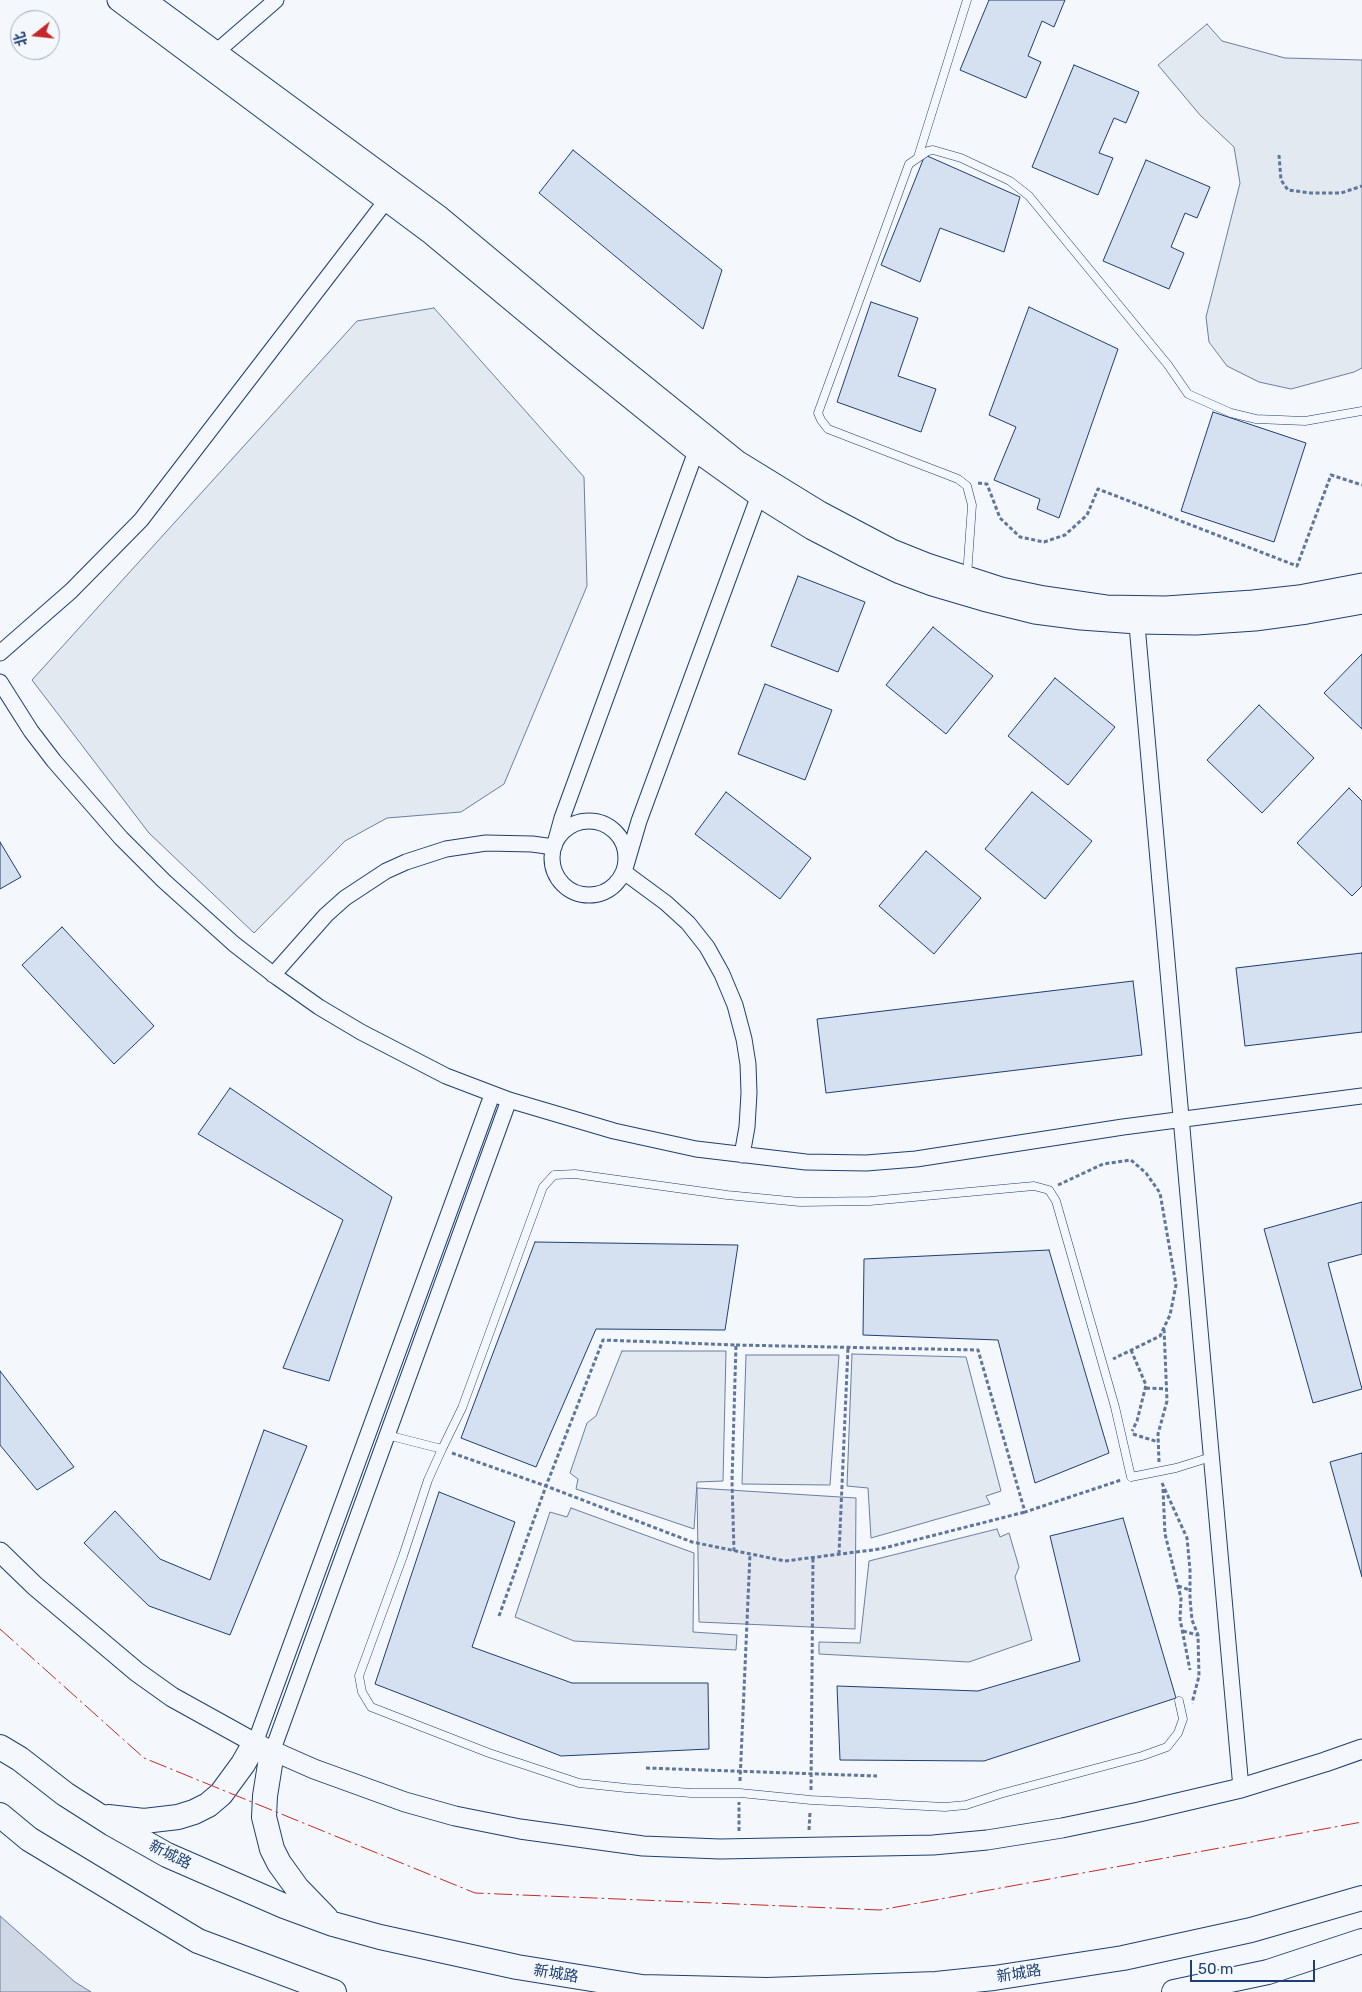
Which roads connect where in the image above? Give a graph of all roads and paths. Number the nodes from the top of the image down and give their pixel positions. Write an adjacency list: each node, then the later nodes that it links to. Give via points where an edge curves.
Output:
1 (118, 0): 9 (main road)
2 (145, 0): 5 (main road)
3 (276, 0): 5 (street)
4 (967, 0): 7 (lane)
5 (215, 53): 9 (main road)
6 (1278, 155): 8 (path, via 1281,180 1288,190 1341,193)
7 (918, 157): 10 (lane, via 932,150 961,158 1010,181 1029,196 1188,394 1231,413 1256,419 1305,421); 12 (lane, via 909,164 890,211 818,413 828,428)
8 (1362, 186)
9 (392, 193): 11 (main road, via 440,217); 19 (street, via 141,520 71,591)
10 (1362, 411)
11 (699, 442): 14 (main road, via 737,461); 21 (street)
12 (958, 479): 13 (path, via 987,484 1000,518 1020,537 1044,542 1065,535 1087,515 1098,489 1297,566 1331,475); 15 (lane, via 967,486 972,505)
13 (1362, 485)
14 (762, 488): 15 (main road, via 820,512 883,545); 18 (main road, via 812,528 862,555 932,585 1035,613 1081,619); 22 (street, via 639,822)
15 (966, 578): 18 (main road)
16 (1362, 584): 18 (main road, via 1299,596)
17 (1362, 603): 18 (main road, via 1255,620 1196,624)
18 (1137, 615): 27 (street)
19 (0, 653)
20 (0, 682): 23 (street, via 54,761 121,838 197,911)
21 (554, 847): 22 (street, via 552,858 559,880 577,893 588,896 605,892 618,882); 22 (street, via 559,836 573,825 590,821 602,823 612,829 625,848); 23 (street, via 486,843 446,849 386,871 345,898)
22 (624, 872): 28 (street, via 666,902 688,923 707,947 735,1005 748,1064 747,1127)
23 (273, 975): 24 (street, via 361,1032 446,1076)
24 (492, 1095): 26 (street); 62 (street)
25 (1362, 1096): 27 (street)
26 (509, 1100): 28 (street, via 659,1142); 38 (street)
27 (1181, 1119): 28 (street, via 890,1162 806,1162); 42 (street)
28 (742, 1156)
29 (1049, 1190): 30 (path, via 1103,1164 1131,1160 1146,1173 1160,1193 1176,1285); 34 (lane, via 1056,1201); 40 (lane, via 1034,1186 870,1201 800,1202 575,1174 554,1175 543,1187 462,1408)
30 (1164, 1328): 33 (path, via 1160,1336); 36 (path)
31 (736, 1345): 32 (path); 45 (path, via 603,1340); 48 (path, via 732,1481)
32 (848, 1348): 47 (path, via 978,1350); 51 (path)
33 (1131, 1350): 34 (path); 35 (path)
34 (1102, 1365): 41 (lane)
35 (1146, 1388): 36 (path); 37 (path)
36 (1167, 1389): 39 (path, via 1168,1402)
37 (1131, 1434): 39 (path); 41 (path)
38 (387, 1435): 40 (lane); 62 (street)
39 (1158, 1442): 43 (path)
40 (442, 1449): 45 (path); 69 (lane, via 428,1480 360,1676 362,1692 371,1707 480,1750 579,1783 691,1793)
41 (1125, 1449): 44 (lane)
42 (1211, 1457): 43 (lane); 68 (street)
43 (1160, 1471): 44 (lane); 46 (path)
44 (1131, 1477): 47 (path)
45 (546, 1486): 48 (path, via 692,1542); 55 (path)
46 (1162, 1487): 53 (path, via 1164,1534); 54 (path, via 1187,1538)
47 (1025, 1512): 51 (path, via 880,1549)
48 (734, 1551): 50 (path)
49 (0, 1552): 62 (street, via 35,1586 137,1672 172,1697)
50 (750, 1554): 52 (path, via 785,1561); 65 (path)
51 (839, 1554): 52 (path)
52 (813, 1558): 66 (path)
53 (1178, 1586): 54 (path); 56 (path)
54 (1190, 1590): 57 (path, via 1192,1620)
55 (499, 1616)
56 (1183, 1631): 57 (path); 58 (path)
57 (1198, 1635): 60 (path, via 1199,1676)
58 (1190, 1670)
59 (1179, 1701): 70 (lane, via 1183,1719 1178,1733 1167,1747 966,1805 945,1807)
60 (1191, 1706)
61 (0, 1747): 71 (main road, 新城路)
62 (264, 1748): 71 (main road, via 243,1764 221,1794 194,1812 144,1821); 74 (street, via 362,1788 455,1816 520,1829 643,1846); 76 (main road, via 264,1816 272,1849 297,1888)
63 (1362, 1749): 68 (street)
64 (646, 1768): 65 (path)
65 (740, 1772): 66 (path); 69 (path)
66 (812, 1774): 67 (path); 70 (path)
67 (877, 1776)
68 (1241, 1788): 73 (street, via 1062,1828 987,1840)
69 (740, 1793): 70 (lane); 74 (path)
70 (811, 1800): 73 (path)
71 (94, 1813): 76 (main road, 新城路, via 167,1855)
72 (0, 1815): 78 (main road, via 28,1839 198,1941)
73 (808, 1848): 74 (street)
74 (739, 1849)
75 (1362, 1898): 76 (main road, 新城路, via 1251,1930 1123,1958 946,1983 777,1990 642,1987 587,1979 508,1966)
76 (333, 1924)
77 (1362, 1941): 79 (main road, via 1268,1972)
78 (334, 1992)
79 (1174, 1992)

